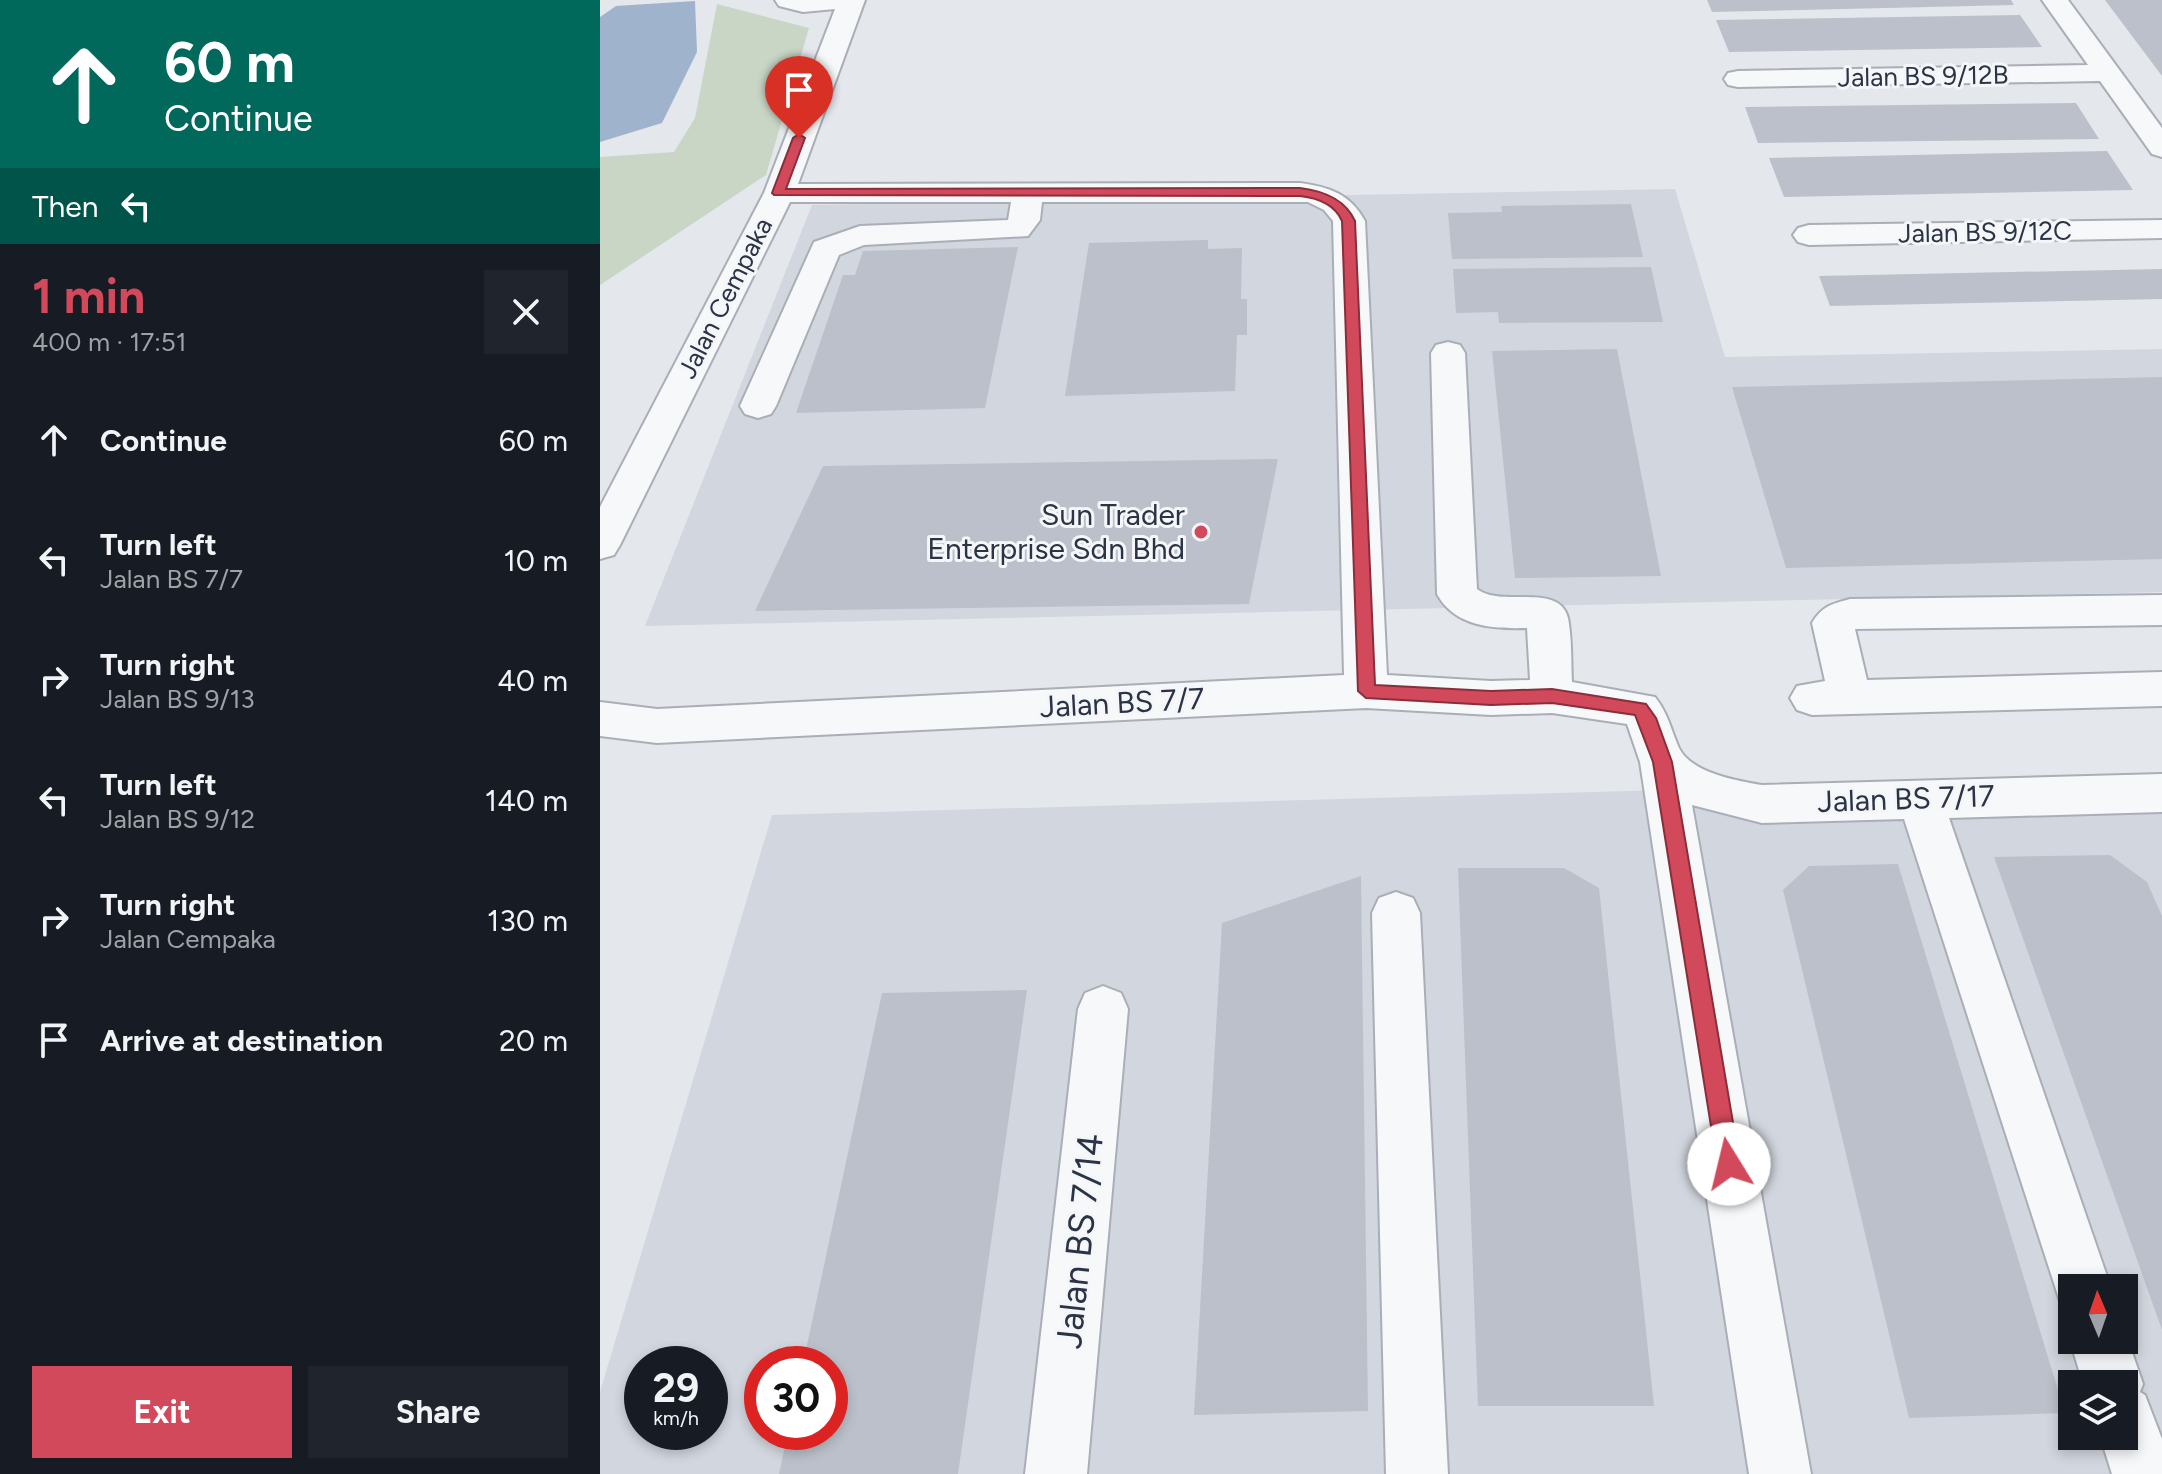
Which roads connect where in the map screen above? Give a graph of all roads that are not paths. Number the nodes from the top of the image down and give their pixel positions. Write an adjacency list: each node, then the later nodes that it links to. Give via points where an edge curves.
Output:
1 (788, 0): 2 (street)
2 (852, 0): 7 (street, Jalan Cempaka)
3 (2055, 0): 4 (street)
4 (2107, 73): 5 (street, Jalan BS 9/12B); 6 (street)
5 (1738, 79)
6 (2162, 148)
7 (779, 193): 8 (street); 13 (street, Jalan Cempaka)
8 (1028, 193): 12 (street, via 1024,220 1017,229 860,236 825,249); 16 (street, via 1300,192 1333,200 1343,208 1349,221)
9 (2162, 229): 10 (street, Jalan BS 9/12C)
10 (1809, 235)
11 (1448, 353): 17 (street, via 1457,594 1468,607 1486,612 1547,616)
12 (758, 406)
13 (600, 545)
14 (2162, 610): 15 (street, via 1850,614 1833,623 1831,697)
15 (2162, 689)
16 (1366, 691): 17 (street, Jalan BS 7/7); 18 (street, Jalan BS 7/7, via 657,726)
17 (1552, 696): 19 (street, Jalan BS 7/7, via 1640,709)
18 (602, 720)
19 (1662, 762): 21 (street, Jalan BS 7/17, via 1685,782 1721,799 1762,804); 28 (street)
20 (2162, 793): 21 (street, Jalan BS 7/17)
21 (1920, 798): 24 (street)
22 (1396, 913): 27 (street)
23 (1103, 1009): 26 (street, Jalan BS 7/14)
24 (2077, 1274)
25 (2135, 1450): 29 (street)
26 (1056, 1474)
27 (1417, 1474)
28 (1780, 1474)
29 (2143, 1474)

